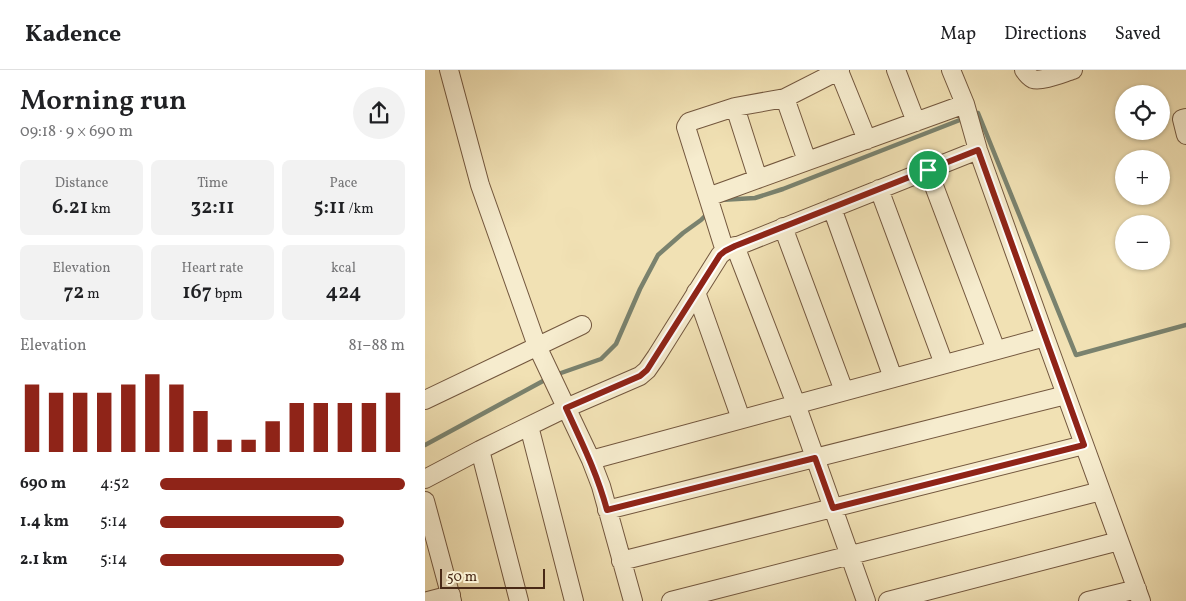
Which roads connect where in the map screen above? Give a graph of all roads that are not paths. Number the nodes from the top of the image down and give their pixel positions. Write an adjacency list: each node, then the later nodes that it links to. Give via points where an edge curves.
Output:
1 (449, 70): 26 (street, via 480,185)
2 (839, 70): 7 (street); 13 (street)
3 (896, 70): 11 (street)
4 (951, 70): 8 (street)
5 (1024, 70): 6 (street, via 1039,80)
6 (1073, 70)
7 (785, 98): 9 (street); 15 (street)
8 (965, 104): 11 (street); 14 (street)
9 (735, 107): 17 (street); 19 (street, via 689,122 686,127)
10 (1186, 118): 12 (street, via 1182,119)
11 (916, 122): 13 (street)
12 (1186, 135)
13 (867, 140): 15 (street)
14 (978, 150): 16 (street); 25 (street)
15 (807, 161): 17 (street)
16 (928, 170): 18 (street); 27 (street)
17 (758, 179): 19 (street)
18 (879, 189): 20 (street); 28 (street)
19 (708, 197): 22 (street)
20 (832, 208): 21 (street); 29 (street)
21 (783, 227): 22 (street); 30 (street)
22 (730, 248): 23 (street, via 720,255); 33 (street)
23 (696, 292): 34 (street, via 647,370); 35 (street)
24 (582, 325): 26 (street)
25 (1045, 337): 27 (street); 31 (street)
26 (537, 346): 32 (street); 34 (street)
27 (996, 350): 28 (street)
28 (944, 364): 29 (street)
29 (893, 378): 30 (street)
30 (844, 391): 33 (street)
31 (1066, 396): 37 (street); 39 (street)
32 (425, 400)
33 (796, 404): 35 (street); 39 (street)
34 (566, 408): 36 (street); 40 (street)
35 (741, 419): 40 (street)
36 (529, 426): 38 (street); 54 (street)
37 (1084, 445): 42 (street); 44 (street)
38 (480, 450): 41 (street); 53 (street)
39 (815, 458): 44 (street); 45 (street)
40 (591, 460): 45 (street)
41 (425, 479)
42 (1101, 490): 46 (street); 48 (street)
43 (425, 501): 47 (street)
44 (833, 508): 48 (street); 49 (street)
45 (607, 510): 49 (street)
46 (1119, 541): 50 (street); 58 (street)
47 (431, 548): 51 (street)
48 (849, 555): 56 (street); 57 (street)
49 (621, 561): 55 (street)
50 (1139, 595): 59 (street)
51 (451, 598): 52 (street)
52 (427, 601)
53 (519, 601)
54 (574, 601)
55 (633, 601)
56 (671, 601)
57 (866, 601)
58 (888, 601)
59 (1088, 601)

